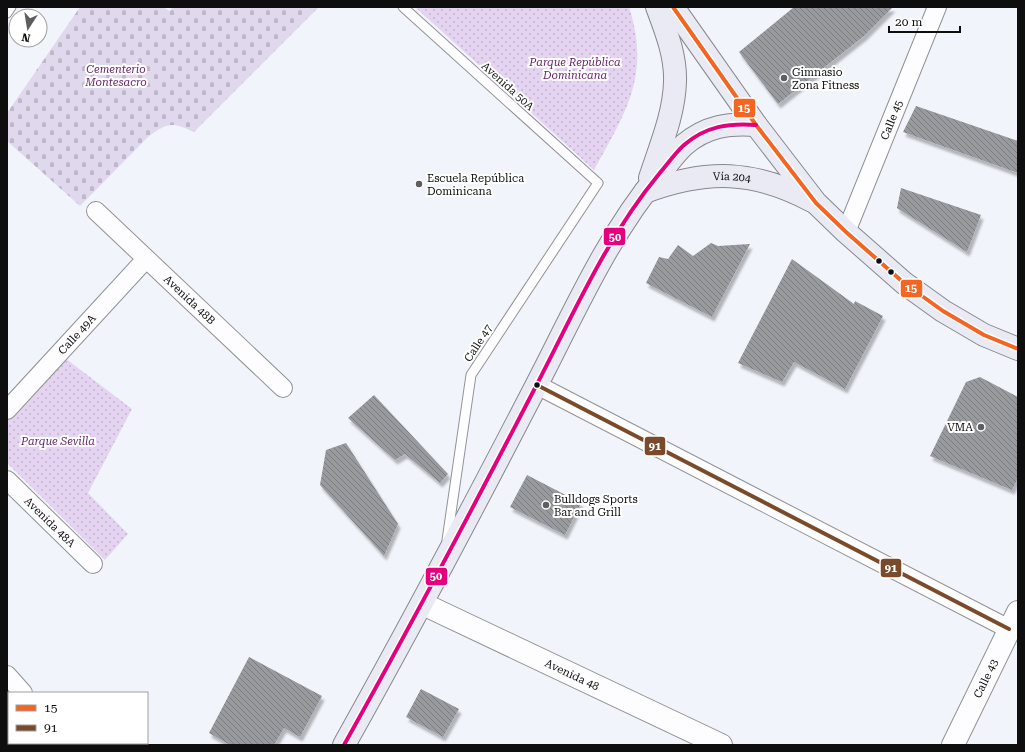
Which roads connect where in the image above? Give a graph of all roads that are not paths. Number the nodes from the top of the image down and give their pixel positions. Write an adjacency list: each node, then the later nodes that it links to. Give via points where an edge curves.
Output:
1 (11, 7): 6 (lane)
2 (403, 7): 8 (lane, Avenida 50A)
3 (657, 7): 9 (main road, via 668,36 675,82 663,141)
4 (673, 7): 7 (main road)
5 (937, 7): 12 (street, Calle 45)
6 (7, 13)
7 (756, 125): 9 (main road, via 731,123 708,130 684,145); 10 (main road)
8 (598, 183): 20 (lane, Calle 47, via 471,375)
9 (644, 192): 10 (main road, Vía 204, via 693,177 744,177 770,182); 15 (main road, via 584,290)
10 (816, 203): 12 (main road)
11 (96, 211): 13 (street, Avenida 48B)
12 (846, 232): 14 (main road, via 904,283 943,311 984,335)
13 (146, 259): 16 (street, Avenida 48B); 17 (street, Calle 49A)
14 (1018, 349)
15 (537, 385): 20 (main road); 22 (street)
16 (283, 388)
17 (7, 410)
18 (7, 480): 19 (street, Avenida 48A)
19 (93, 564)
20 (444, 565): 21 (main road)
21 (423, 604): 25 (main road); 26 (street, Avenida 48)
22 (1014, 621): 27 (street, Calle 43)
23 (7, 675): 24 (street)
24 (22, 692)
25 (344, 745)
26 (721, 745)
27 (953, 745)

